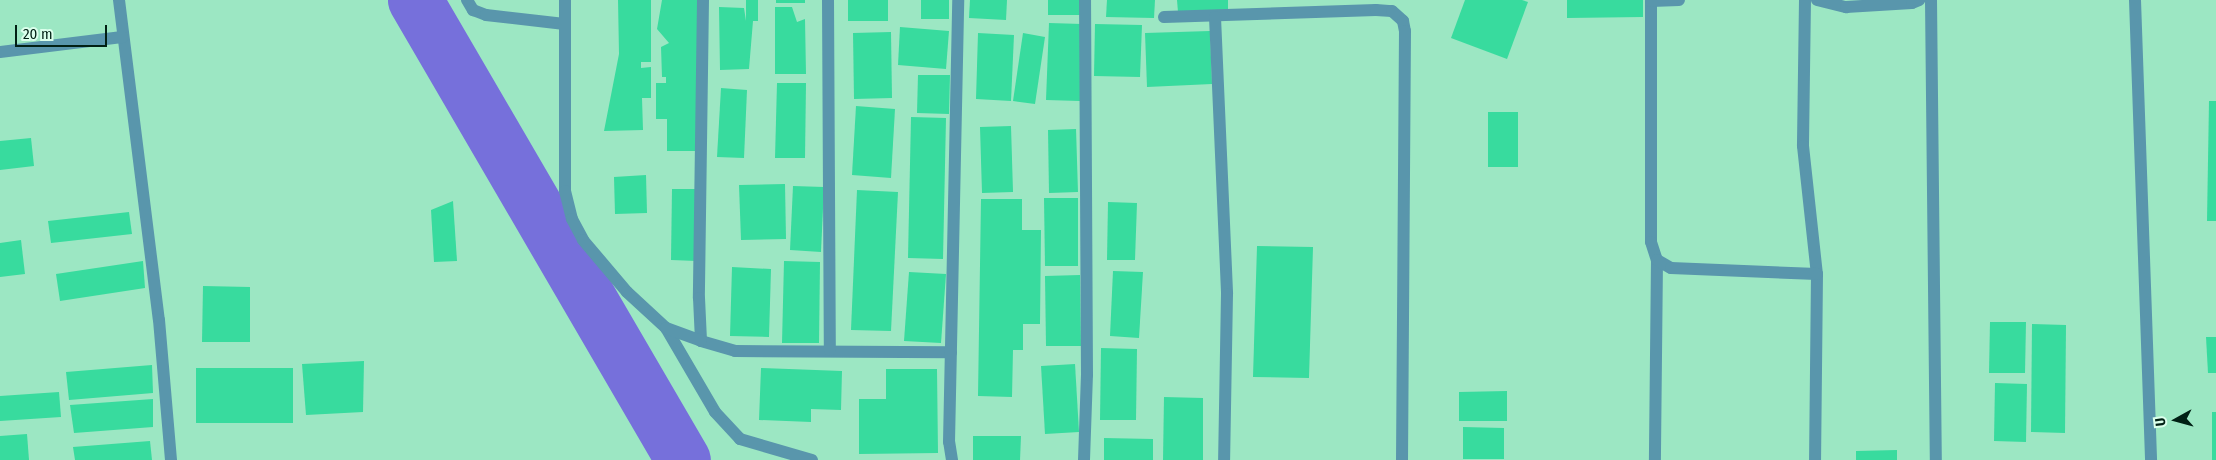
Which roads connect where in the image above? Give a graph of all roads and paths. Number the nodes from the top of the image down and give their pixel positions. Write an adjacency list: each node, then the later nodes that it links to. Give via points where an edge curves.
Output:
1 (119, 0): 19 (street)
2 (468, 0): 18 (street, via 473,10 486,15)
3 (564, 0): 18 (street)
4 (703, 0): 24 (street, via 698,298)
5 (828, 0): 25 (street)
6 (958, 0): 26 (street)
7 (1085, 0): 30 (street, via 1087,375)
8 (1651, 0): 9 (street); 21 (street, via 1651,242)
9 (1679, 0)
10 (1804, 0): 22 (street, via 1803,146)
11 (1817, 0): 12 (street, via 1846,6)
12 (1919, 0)
13 (1931, 0): 35 (street)
14 (2135, 0): 36 (street)
15 (1376, 5): 17 (street); 32 (street, via 1400,16 1405,31)
16 (1164, 17): 17 (street)
17 (1215, 17): 31 (street, via 1226,294)
18 (564, 24): 23 (street, via 565,190 572,219 583,240 627,292)
19 (122, 37): 20 (street); 27 (street, via 159,320)
20 (0, 52)
21 (1657, 260): 22 (street, via 1671,268); 33 (street)
22 (1817, 274): 34 (street)
23 (666, 328): 24 (street); 28 (street, via 715,412 740,438)
24 (701, 342): 25 (street, via 735,351)
25 (830, 350): 26 (street)
26 (950, 352): 29 (street, via 949,442)
27 (171, 460)
28 (812, 460)
29 (952, 460)
30 (1084, 460)
31 (1224, 460)
32 (1402, 460)
33 (1655, 460)
34 (1815, 460)
35 (1936, 460)
36 (2151, 460)

